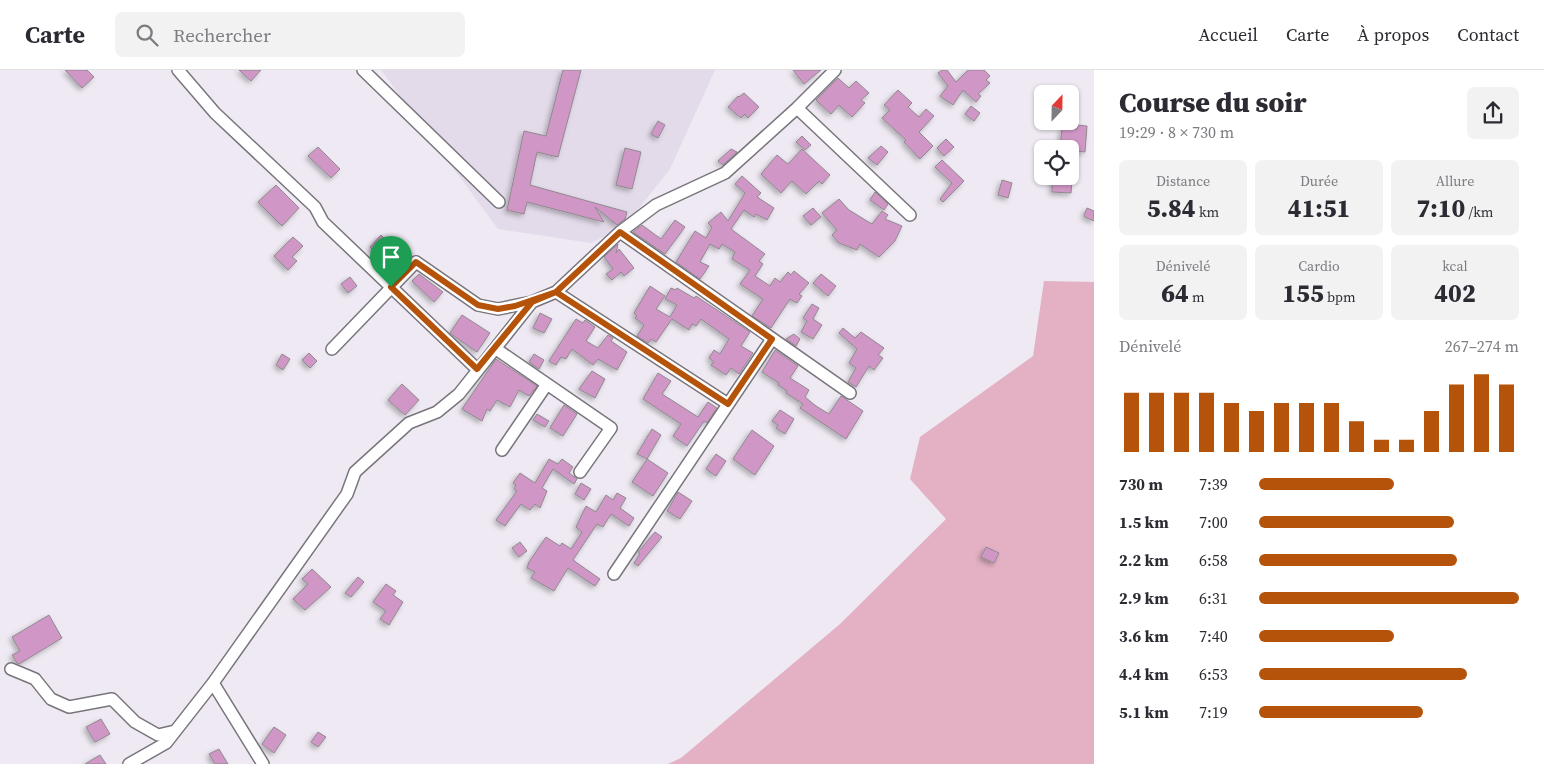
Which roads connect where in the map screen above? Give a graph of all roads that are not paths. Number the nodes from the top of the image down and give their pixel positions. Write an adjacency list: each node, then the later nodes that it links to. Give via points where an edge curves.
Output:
1 (178, 70): 8 (street, via 215,113 315,207 323,222)
2 (363, 70): 5 (street)
3 (835, 70): 4 (street)
4 (797, 108): 6 (street); 7 (street, via 725,173 656,205)
5 (498, 202)
6 (910, 215)
7 (620, 232): 9 (street); 11 (street)
8 (391, 287): 10 (street, via 416,262 478,305 498,309); 12 (street); 14 (street)
9 (556, 292): 10 (street); 17 (street)
10 (532, 302): 13 (street)
11 (772, 339): 16 (street); 17 (street)
12 (332, 349)
13 (496, 349): 14 (street); 15 (street)
14 (477, 369): 22 (street, via 459,394 437,412 409,423 356,472 347,494)
15 (546, 384): 18 (street); 19 (street, via 611,428)
16 (850, 393)
17 (728, 404): 20 (street)
18 (502, 450)
19 (580, 472)
20 (614, 574)
21 (11, 669): 23 (street, via 35,680 51,699 69,707 112,699 135,722 158,735)
22 (213, 684): 23 (street); 25 (street)
23 (175, 731): 24 (street, via 166,743)
24 (129, 764)
25 (264, 764)

